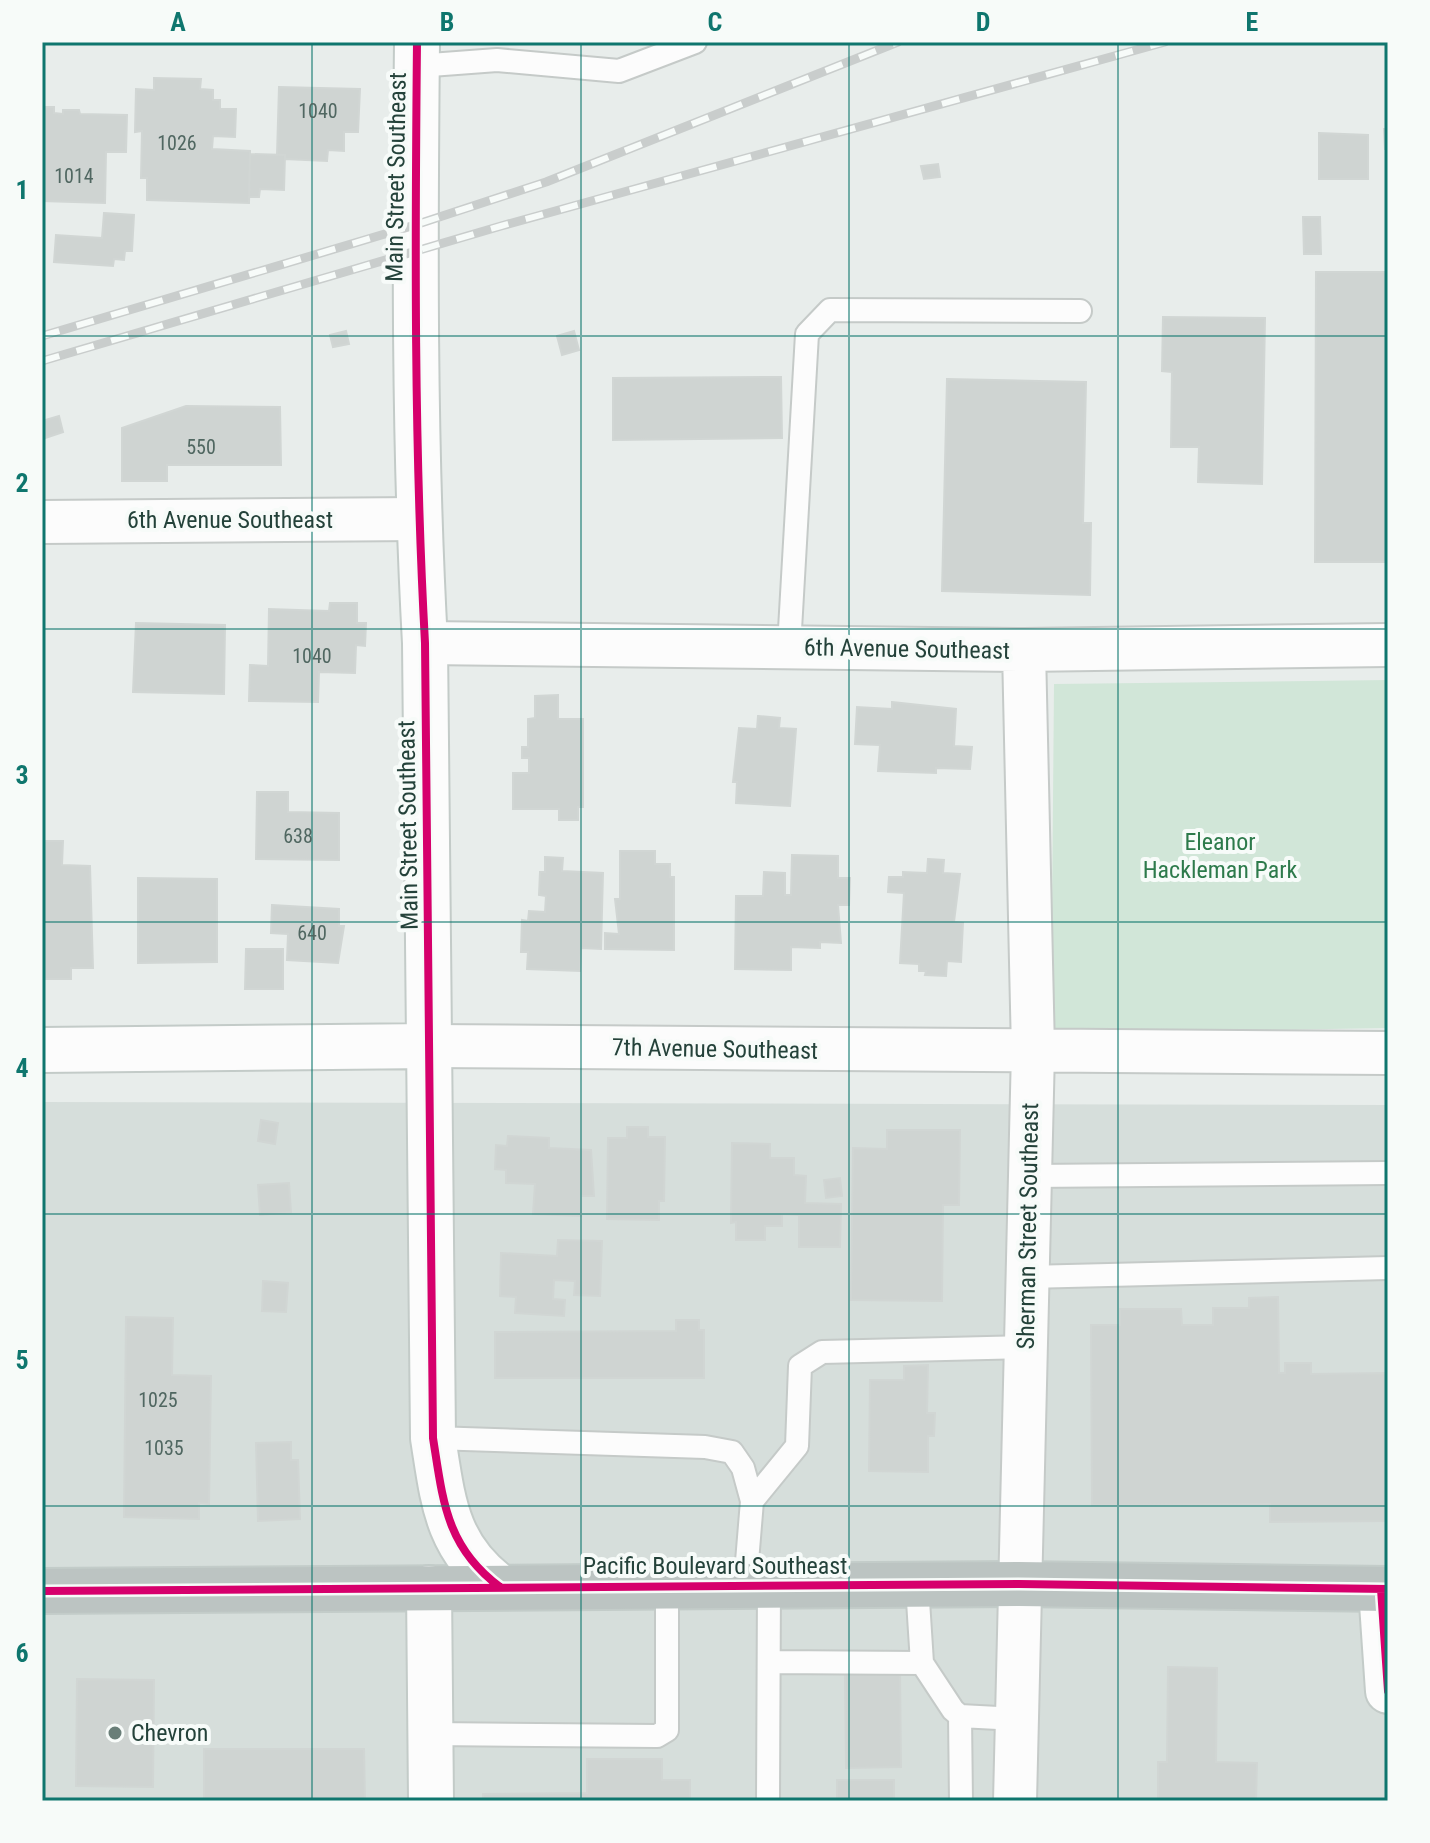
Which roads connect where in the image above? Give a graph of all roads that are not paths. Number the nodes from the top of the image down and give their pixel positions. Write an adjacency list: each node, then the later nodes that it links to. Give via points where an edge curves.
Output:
1 (695, 42): 2 (lane, via 619,71)
2 (417, 54): 4 (street, Main Street Southeast)
3 (1080, 311): 8 (lane, via 830,310 807,334)
4 (418, 519): 5 (street, 6th Avenue Southeast); 6 (street, Main Street Southeast)
5 (42, 522)
6 (425, 643): 8 (street, 6th Avenue Southeast); 10 (street, Main Street Southeast)
7 (1388, 645): 9 (street, 6th Avenue Southeast)
8 (789, 647): 9 (street, 6th Avenue Southeast)
9 (1024, 650): 12 (street, Sherman Street Southeast)
10 (431, 1046): 11 (street, 7th Avenue Southeast); 12 (street, 7th Avenue Southeast); 19 (street, Main Street Southeast)
11 (42, 1050)
12 (1033, 1051): 13 (street, 7th Avenue Southeast); 15 (street, Sherman Street Southeast)
13 (1388, 1053)
14 (1388, 1173): 15 (lane)
15 (1030, 1176): 17 (street, Sherman Street Southeast)
16 (1388, 1268): 17 (lane)
17 (1027, 1277): 18 (street, Sherman Street Southeast)
18 (1025, 1347): 20 (lane, via 822,1352 800,1366 797,1446); 21 (street, Sherman Street Southeast)
19 (433, 1438): 20 (lane, via 732,1452 743,1468); 25 (street, Main Street Southeast, via 452,1531 478,1571)
20 (752, 1501): 24 (lane)
21 (1019, 1584): 22 (highway, Pacific Boulevard Southeast); 27 (highway, Pacific Boulevard Southeast); 33 (street, Sherman Street Southeast)
22 (917, 1585): 24 (highway, Pacific Boulevard Southeast); 30 (lane)
23 (667, 1586): 24 (highway, Pacific Boulevard Southeast); 25 (highway, Pacific Boulevard Southeast); 34 (lane, via 667,1730 657,1736)
24 (757, 1586): 29 (lane)
25 (500, 1587): 26 (highway, Pacific Boulevard Southeast)
26 (429, 1588): 28 (highway, Pacific Boulevard Southeast); 34 (street)
27 (1385, 1589): 31 (street)
28 (42, 1591)
29 (769, 1662): 30 (lane); 36 (lane)
30 (922, 1663): 32 (lane)
31 (1388, 1691)
32 (960, 1716): 33 (lane); 37 (lane)
33 (1017, 1719): 38 (street, Sherman Street Southeast)
34 (431, 1734): 35 (street)
35 (431, 1801)
36 (768, 1801)
37 (961, 1801)
38 (1015, 1801)

